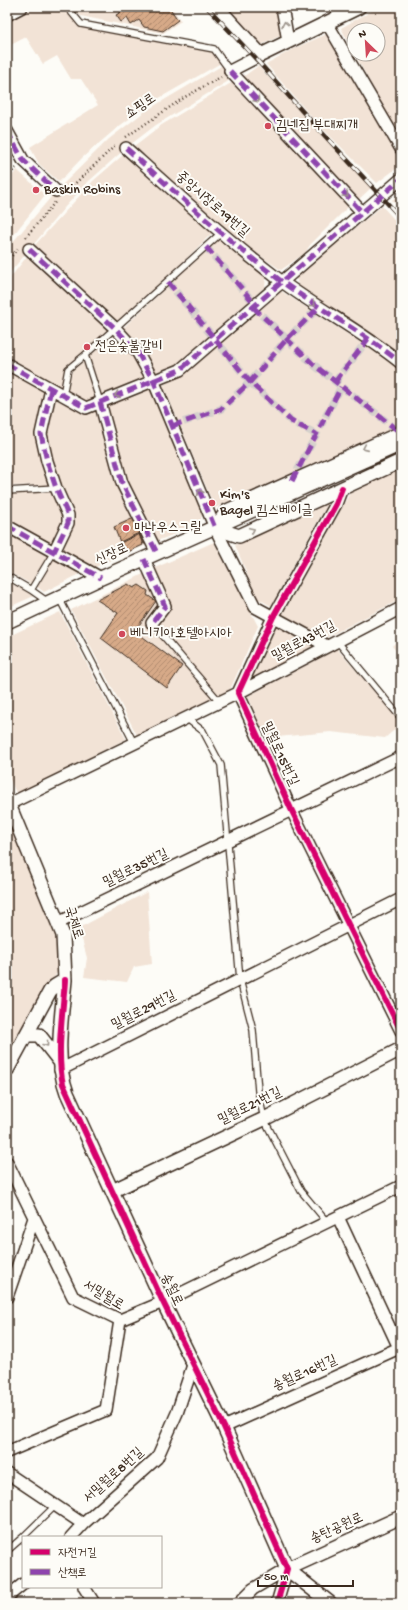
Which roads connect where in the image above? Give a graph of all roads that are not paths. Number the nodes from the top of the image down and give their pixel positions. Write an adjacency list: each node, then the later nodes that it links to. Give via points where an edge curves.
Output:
1 (22, 7): 6 (street)
2 (67, 7): 10 (lane, via 81,24 214,49)
3 (218, 7): 9 (street)
4 (282, 7): 8 (street, one-way to 4)
5 (359, 7): 7 (street)
6 (7, 15)
7 (327, 23): 8 (street); 13 (street)
8 (288, 41): 9 (street)
9 (261, 55): 10 (street)
10 (230, 72): 16 (street, one-way to 16)
11 (7, 131): 15 (street, via 22,160)
12 (126, 148): 17 (street, 중앙시장로19번길)
13 (401, 149)
14 (401, 179): 16 (street)
15 (56, 191)
16 (362, 212): 19 (street)
17 (221, 233): 19 (street, 중앙시장로19번길); 20 (lane)
18 (29, 249): 20 (street)
19 (281, 281): 22 (street, 중앙시장로19번길, one-way to 22, via 318,308 368,338); 24 (street, via 180,370)
20 (116, 329): 21 (lane); 24 (street, via 138,353)
21 (85, 355): 26 (lane, via 68,369); 27 (lane)
22 (401, 363)
23 (7, 364): 25 (street)
24 (154, 382): 27 (street, one-way to 27); 35 (street, one-way to 24)
25 (51, 388): 26 (street); 31 (street, via 42,434)
26 (63, 396): 27 (street, via 86,408)
27 (100, 402): 37 (street, via 122,483)
28 (401, 433): 35 (street, one-way to 35, via 227,511)
29 (401, 444): 35 (street, 신장로)
30 (401, 461): 32 (street)
31 (56, 488): 33 (lane); 36 (street, via 68,515 68,523)
32 (342, 488): 35 (street, one-way to 32, via 239,536); 44 (street, via 336,504)
33 (7, 491)
34 (7, 526): 36 (street)
35 (215, 528): 37 (street, 신장로); 44 (street, via 256,607)
36 (54, 552): 40 (street); 41 (lane)
37 (157, 553): 38 (street, 신장로)
38 (144, 559): 40 (street, 신장로); 46 (street, via 165,606)
39 (7, 576): 41 (lane)
40 (101, 578): 42 (street, 신장로)
41 (31, 590): 42 (lane)
42 (53, 600): 45 (street, 신장로); 52 (lane)
43 (401, 608): 47 (street, 밀월로43번길)
44 (273, 617): 47 (street); 48 (street)
45 (7, 622)
46 (152, 623): 49 (lane)
47 (332, 644): 48 (street, 밀월로43번길); 51 (lane)
48 (238, 693): 49 (street, 밀월로43번길); 55 (street, 밀월로15번길)
49 (220, 702): 50 (street, 밀월로43번길)
50 (186, 718): 52 (street, 밀월로43번길); 56 (lane, via 203,731 221,765)
51 (401, 718)
52 (134, 743): 54 (street, 밀월로43번길)
53 (401, 757): 55 (street, 밀월로35번길)
54 (8, 802): 58 (street, 국제로)
55 (292, 809): 56 (street, 밀월로35번길); 59 (street, 밀월로15번길)
56 (228, 841): 58 (street, 밀월로35번길); 61 (lane)
57 (401, 899): 59 (street, 밀월로29번길)
58 (58, 923): 60 (street, 국제로, via 65,944)
59 (348, 924): 61 (street, 밀월로29번길); 62 (street, 밀월로15번길)
60 (65, 980): 63 (street, via 50,991); 65 (street, 송월로)
61 (240, 980): 65 (street, 밀월로29번길); 67 (lane, via 253,1030 258,1091)
62 (401, 1030)
63 (26, 1035): 65 (street, one-way to 65, via 39,1035); 66 (street)
64 (401, 1049): 67 (street, 밀월로21번길)
65 (61, 1066): 70 (street, 송월로, via 67,1093)
66 (7, 1070)
67 (264, 1119): 70 (street, 밀월로21번길); 73 (lane, via 301,1191)
68 (7, 1162): 72 (street, 서밀월로)
69 (401, 1186): 71 (street)
70 (112, 1191): 75 (street, 송월로)
71 (338, 1217): 73 (street); 77 (street)
72 (34, 1218): 74 (street); 76 (street, 서밀월로, via 72,1297)
73 (327, 1222): 75 (street)
74 (7, 1297)
75 (163, 1302): 76 (street); 78 (street, 송월로)
76 (120, 1320): 80 (street, 서밀월로, via 106,1410)
77 (400, 1350): 79 (street, 송월로16번길)
78 (193, 1365): 79 (street, 송월로); 84 (street, 서밀월로8번길, via 177,1413 157,1458)
79 (224, 1427): 89 (street, 송월로)
80 (7, 1452)
81 (7, 1473): 82 (street)
82 (56, 1505): 84 (street); 85 (lane)
83 (401, 1517): 89 (street, 송탄공원로)
84 (83, 1524): 86 (street, 서밀월로8번길)
85 (24, 1536)
86 (72, 1536)
87 (22, 1538): 88 (lane)
88 (7, 1551)
89 (286, 1569): 94 (street, via 253,1589); 95 (street); 96 (street)
90 (22, 1585): 92 (street)
91 (85, 1588): 93 (street)
92 (7, 1597)
93 (94, 1603)
94 (239, 1603)
95 (277, 1603)
96 (330, 1603)

